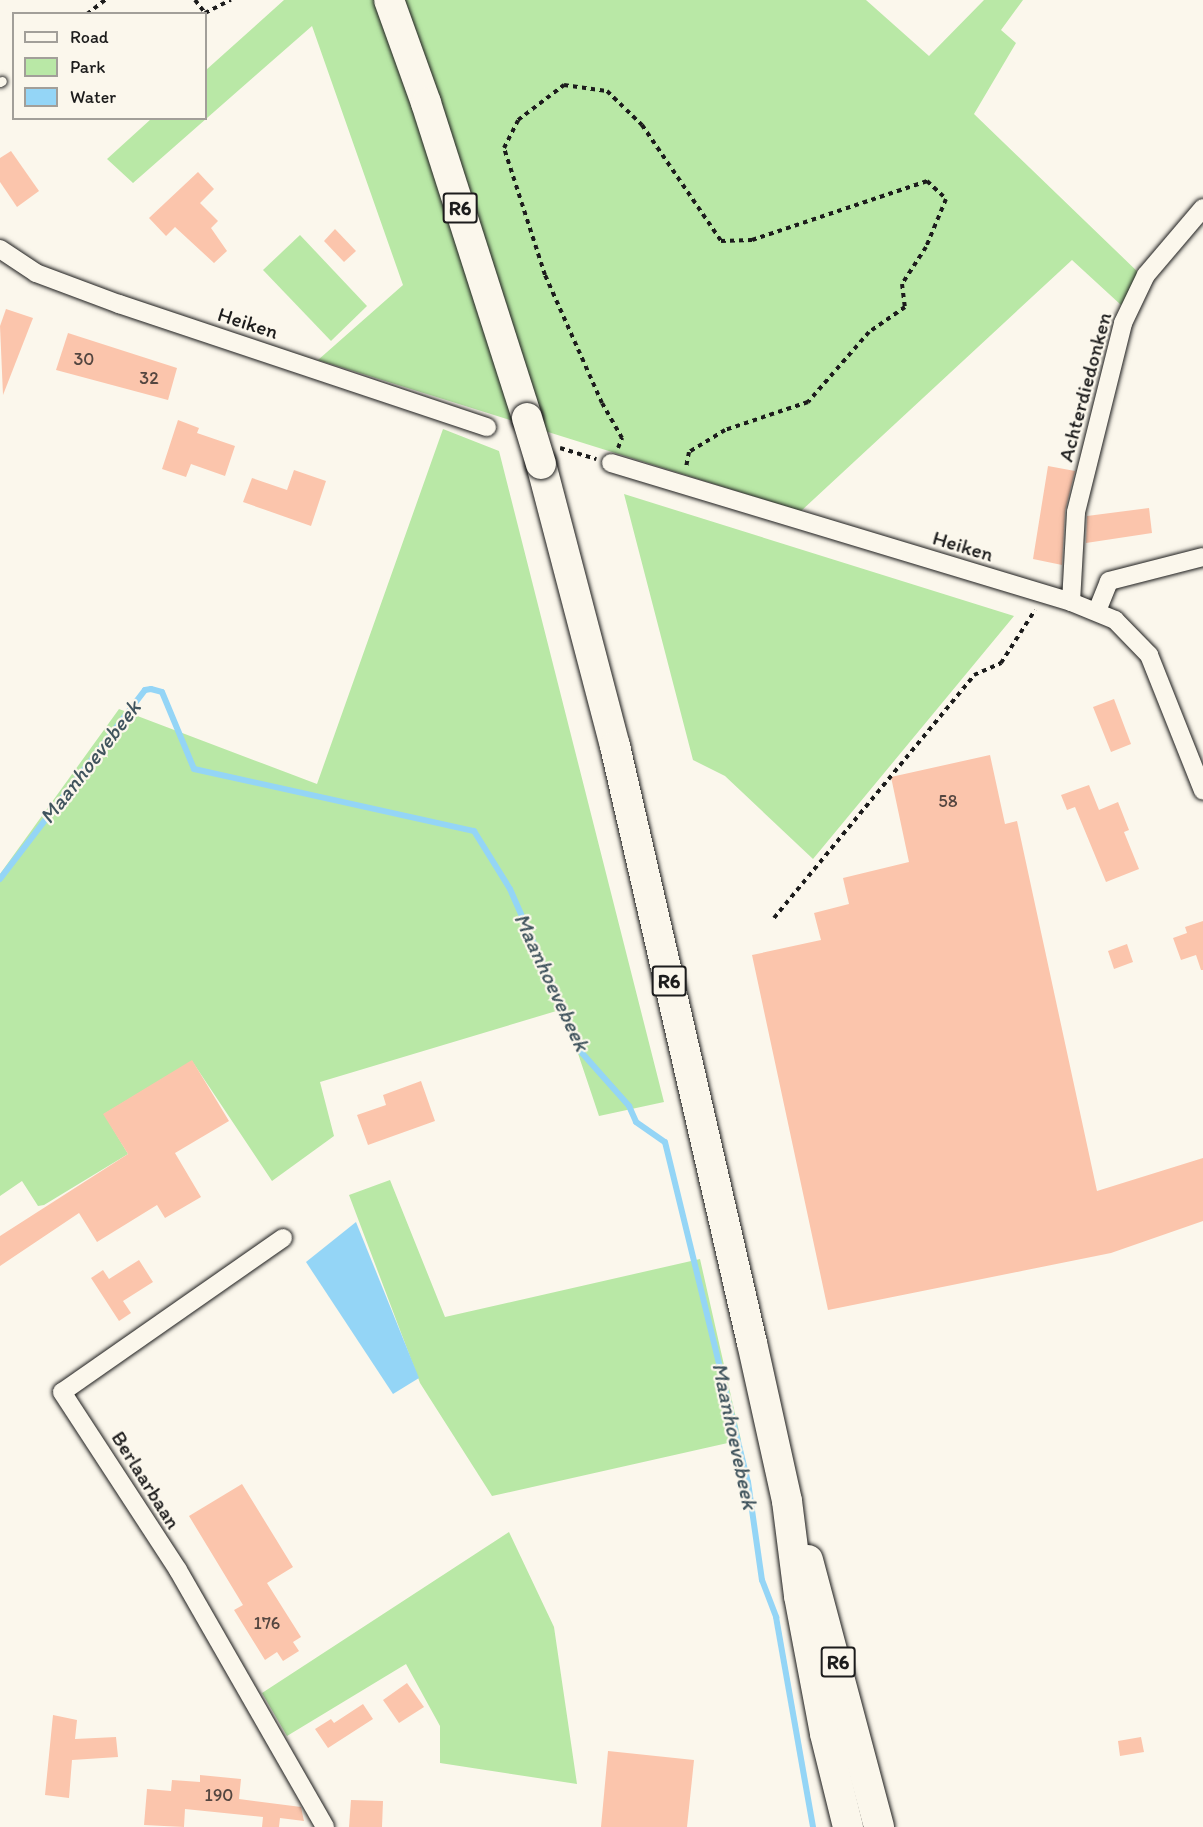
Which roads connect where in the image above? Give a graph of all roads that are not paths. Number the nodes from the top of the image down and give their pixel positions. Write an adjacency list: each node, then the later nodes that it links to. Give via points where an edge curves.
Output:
1 (389, 0): 11 (main road, R6, bridge, via 541,464 615,746)
2 (1203, 208): 7 (street, Achterdiedonken, via 1146,275 1123,323 1076,512)
3 (0, 249): 4 (street, Heiken, via 36,273 119,304)
4 (487, 427)
5 (610, 463): 7 (street, Heiken)
6 (1203, 557): 8 (street, via 1109,581)
7 (1071, 602): 8 (street, Heiken)
8 (1097, 611): 9 (street, Heiken, via 1130,632 1149,655)
9 (1203, 791)
10 (283, 1238): 12 (street, Berlaarbaan, via 62,1392 178,1570)
11 (787, 1501): 13 (main road, R6, via 801,1608); 14 (main road, R6, via 820,1596)
12 (325, 1827)
13 (848, 1827)
14 (879, 1827)

